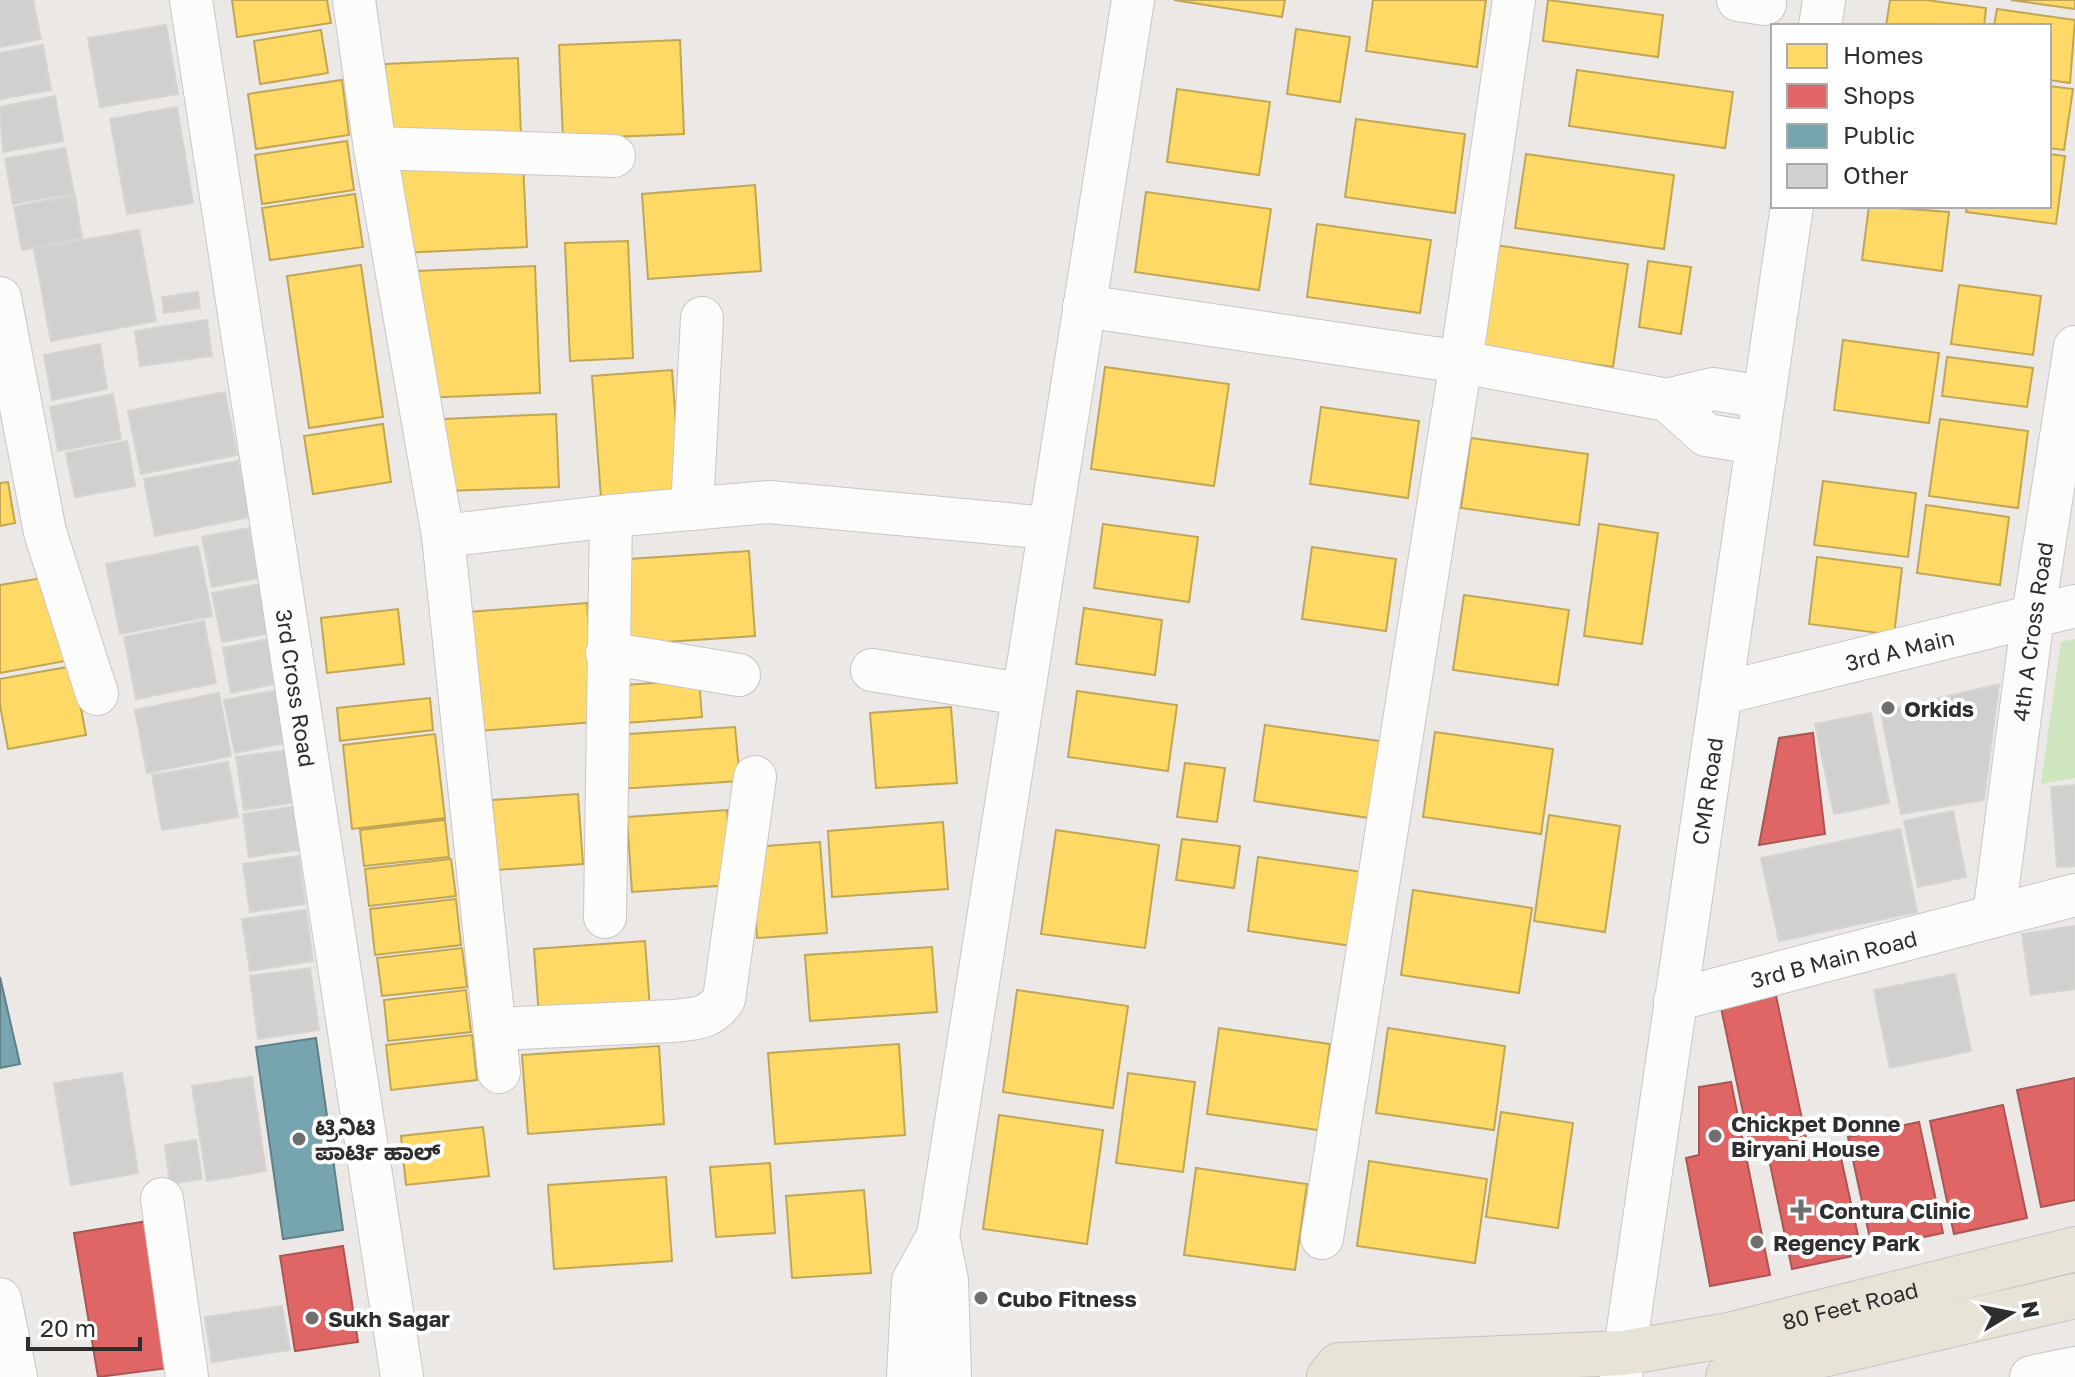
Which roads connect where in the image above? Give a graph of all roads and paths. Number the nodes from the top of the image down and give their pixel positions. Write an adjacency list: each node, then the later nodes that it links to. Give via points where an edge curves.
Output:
1 (191, 0): 48 (street, 3rd Cross Road)
2 (354, 0): 7 (street)
3 (1133, 0): 11 (street)
4 (1514, 0): 14 (street)
5 (1824, 0): 6 (street)
6 (1820, 24)
7 (375, 148): 8 (street); 21 (street)
8 (614, 156)
9 (1792, 208): 15 (street, CMR Road)
10 (0, 298): 28 (street, via 45,532)
11 (1084, 306): 14 (street); 20 (street)
12 (702, 318): 18 (street)
13 (2075, 347): 23 (street, 4th A Cross Road)
14 (1461, 362): 16 (street); 39 (street)
15 (1763, 397): 16 (street, via 1713,389); 17 (street, CMR Road)
16 (1667, 400): 17 (street, via 1706,435)
17 (1756, 443): 27 (street, CMR Road)
18 (692, 509): 19 (street); 20 (street, via 769,502)
19 (611, 516): 21 (street); 24 (street)
20 (1048, 528): 29 (street)
21 (443, 536): 35 (street)
22 (2075, 606): 23 (street, 3rd A Main)
23 (2033, 616): 27 (street, 3rd A Main); 32 (street, 4th A Cross Road)
24 (607, 653): 26 (street); 33 (street)
25 (872, 670): 29 (street)
26 (739, 675)
27 (1723, 693): 34 (street, CMR Road)
28 (97, 694)
29 (1021, 694): 38 (street)
30 (755, 777): 35 (street, via 732,956 724,999 716,1011 672,1021)
31 (2075, 895): 32 (street, 3rd B Main Road)
32 (1994, 915): 34 (street, 3rd B Main Road)
33 (605, 917)
34 (1675, 1000): 44 (street, CMR Road)
35 (497, 1029): 36 (street)
36 (499, 1072)
37 (162, 1199): 47 (street)
38 (938, 1236): 49 (street, via 913,1281); 50 (street, via 947,1280)
39 (1322, 1238)
40 (2075, 1249): 44 (main road, 80 Feet Road)
41 (2075, 1296): 43 (main road, 80 Feet Road)
42 (0, 1299): 46 (street)
43 (1844, 1364): 52 (main road, 80 Feet Road)
44 (1622, 1365): 51 (main road, 80 Feet Road, via 1339,1365)
45 (2075, 1368): 53 (street)
46 (16, 1377)
47 (187, 1377)
48 (402, 1377)
49 (908, 1377)
50 (950, 1377)
51 (1329, 1377)
52 (1728, 1377)
53 (2031, 1377)

